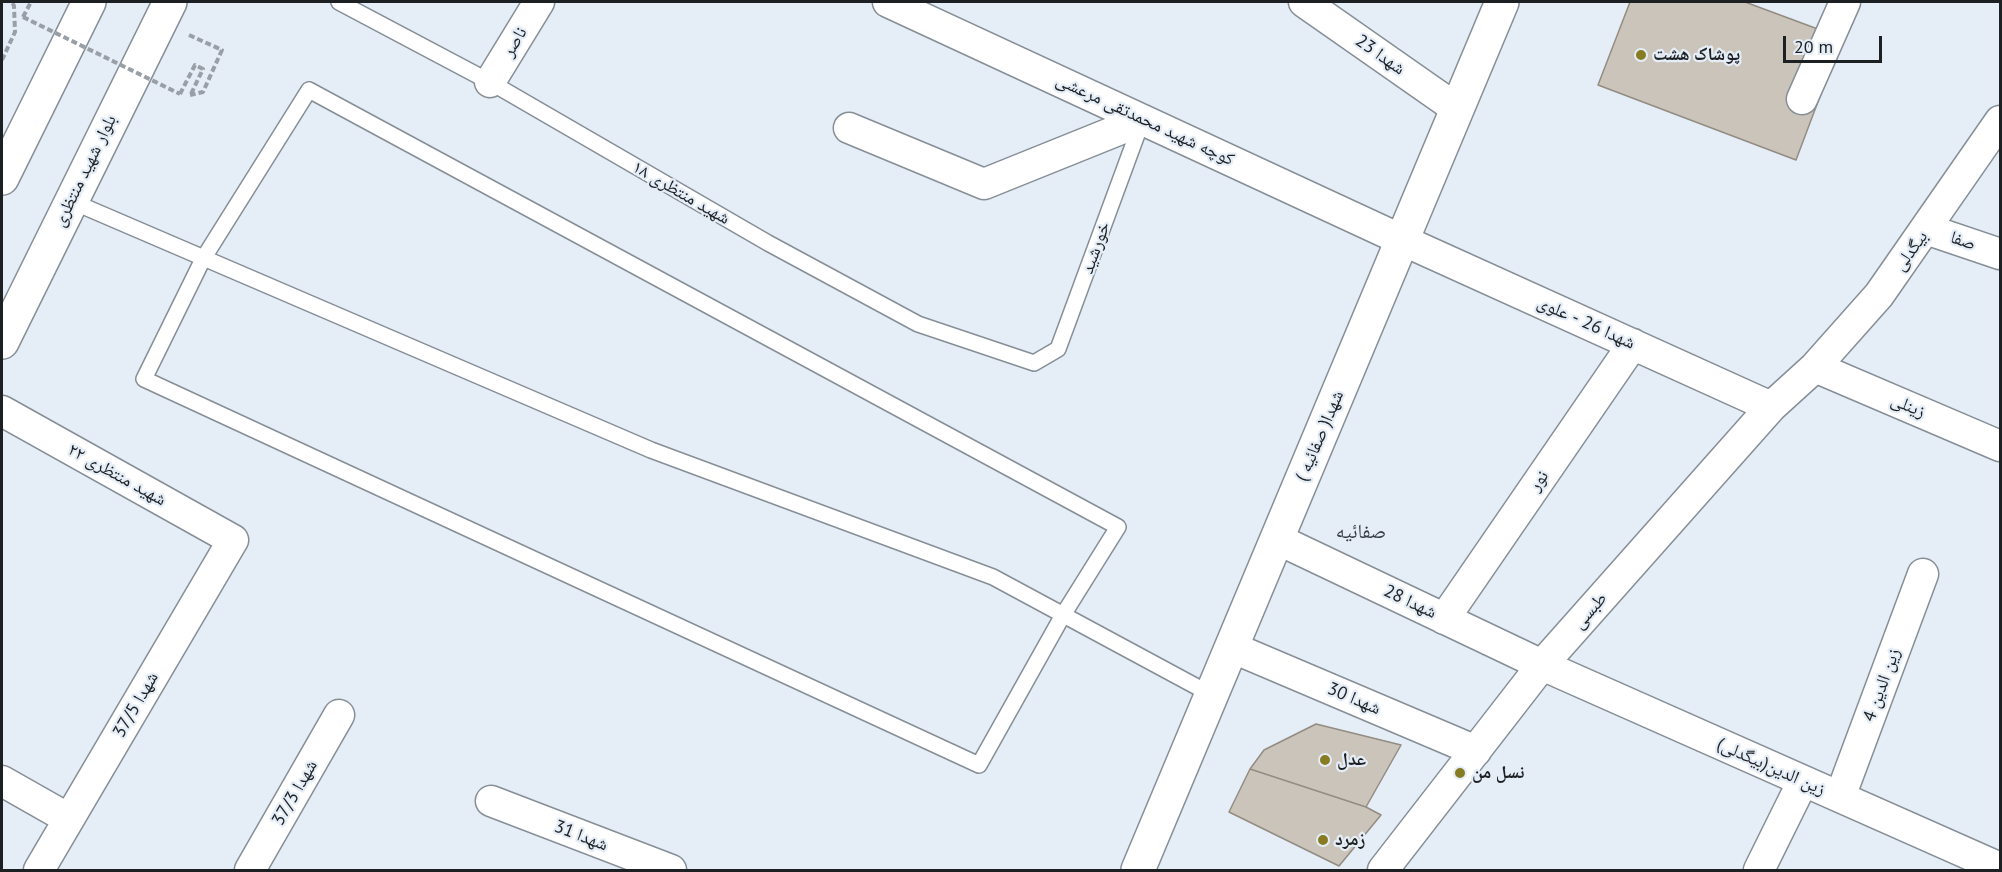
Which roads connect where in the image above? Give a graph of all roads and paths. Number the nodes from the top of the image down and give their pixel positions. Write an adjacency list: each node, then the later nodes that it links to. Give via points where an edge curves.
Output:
1 (12, 2): 11 (path, via 15,32)
2 (31, 2): 10 (path, bridge, via 23,17 180,94 195,65 203,69 190,95 203,92 222,50)
3 (89, 2): 18 (main road)
4 (339, 2): 12 (lane, شهید منتظری ۱۸)
5 (539, 2): 12 (street, ناصر)
6 (888, 2): 15 (street, کوچه شهید محمدتقی مرعشی)
7 (1304, 2): 14 (street, شهدا 23)
8 (1502, 2): 14 (main road, شهدا( صفائیه ))
9 (1845, 2): 13 (street)
10 (164, 11): 20 (main road, بلوار شهید منتظری)
11 (2, 60)
12 (490, 82): 27 (lane, شهید منتظری ۱۸, via 768,243 918,324)
13 (1802, 99)
14 (1457, 109): 22 (main road, شهدا( صفائیه ))
15 (1143, 120): 17 (street, via 984,184); 22 (street, کوچه شهید محمدتقی مرعشی); 27 (lane, خورشید, via 1058,350)
16 (2000, 126): 21 (street, بیگدلی)
17 (849, 128)
18 (12, 138): 19 (main road)
19 (2, 178)
20 (70, 201): 24 (lane); 25 (main road, بلوار شهید منتظری)
21 (1926, 229): 23 (street, صفا); 28 (street, بیگدلی, via 1879,295)
22 (1402, 240): 26 (street, شهدا 26 - علوی); 33 (main road, شهدا( صفائیه ))
23 (2001, 254)
24 (203, 259): 35 (lane, via 651,450 993,577); 35 (lane, via 309,90 1118,527); 35 (lane, via 144,379 980,765)
25 (2, 342)
26 (1633, 344): 29 (street, شهدا 26 - علوی); 36 (street, نور)
27 (1034, 363)
28 (1815, 367): 29 (street, طبسی); 31 (street, زینلی)
29 (1771, 407): 38 (street, طبسی)
30 (2, 411): 32 (street, شهید منتظری ۲۲)
31 (2001, 446)
32 (233, 540): 46 (street, شهدا 37/5)
33 (1277, 540): 36 (street, شهدا 28); 37 (main road, شهدا( صفائیه ))
34 (1923, 574): 44 (street, زین الدین 4)
35 (1063, 615): 39 (lane)
36 (1444, 619): 38 (street, شهدا 28)
37 (1231, 647): 39 (main road, شهدا( صفائیه )); 41 (street, شهدا 30)
38 (1542, 665): 41 (street, طبسی); 43 (street, زین الدین(بیگدلی))
39 (1212, 695): 52 (main road, شهدا( صفائیه ))
40 (339, 715): 50 (street, شهدا 37/3)
41 (1476, 751): 53 (street, طبسی)
42 (2, 781): 46 (street)
43 (1803, 781): 44 (street, زین الدین(بیگدلی)); 54 (street)
44 (1840, 797): 47 (street, زین الدین(بیگدلی))
45 (491, 801): 51 (street, شهدا 31)
46 (69, 819): 49 (street, شهدا 37/5)
47 (1967, 863): 48 (street, زین الدین(بیگدلی))
48 (2001, 868)
49 (39, 870)
50 (250, 870)
51 (671, 870)
52 (1138, 870)
53 (1383, 870)
54 (1759, 870)

